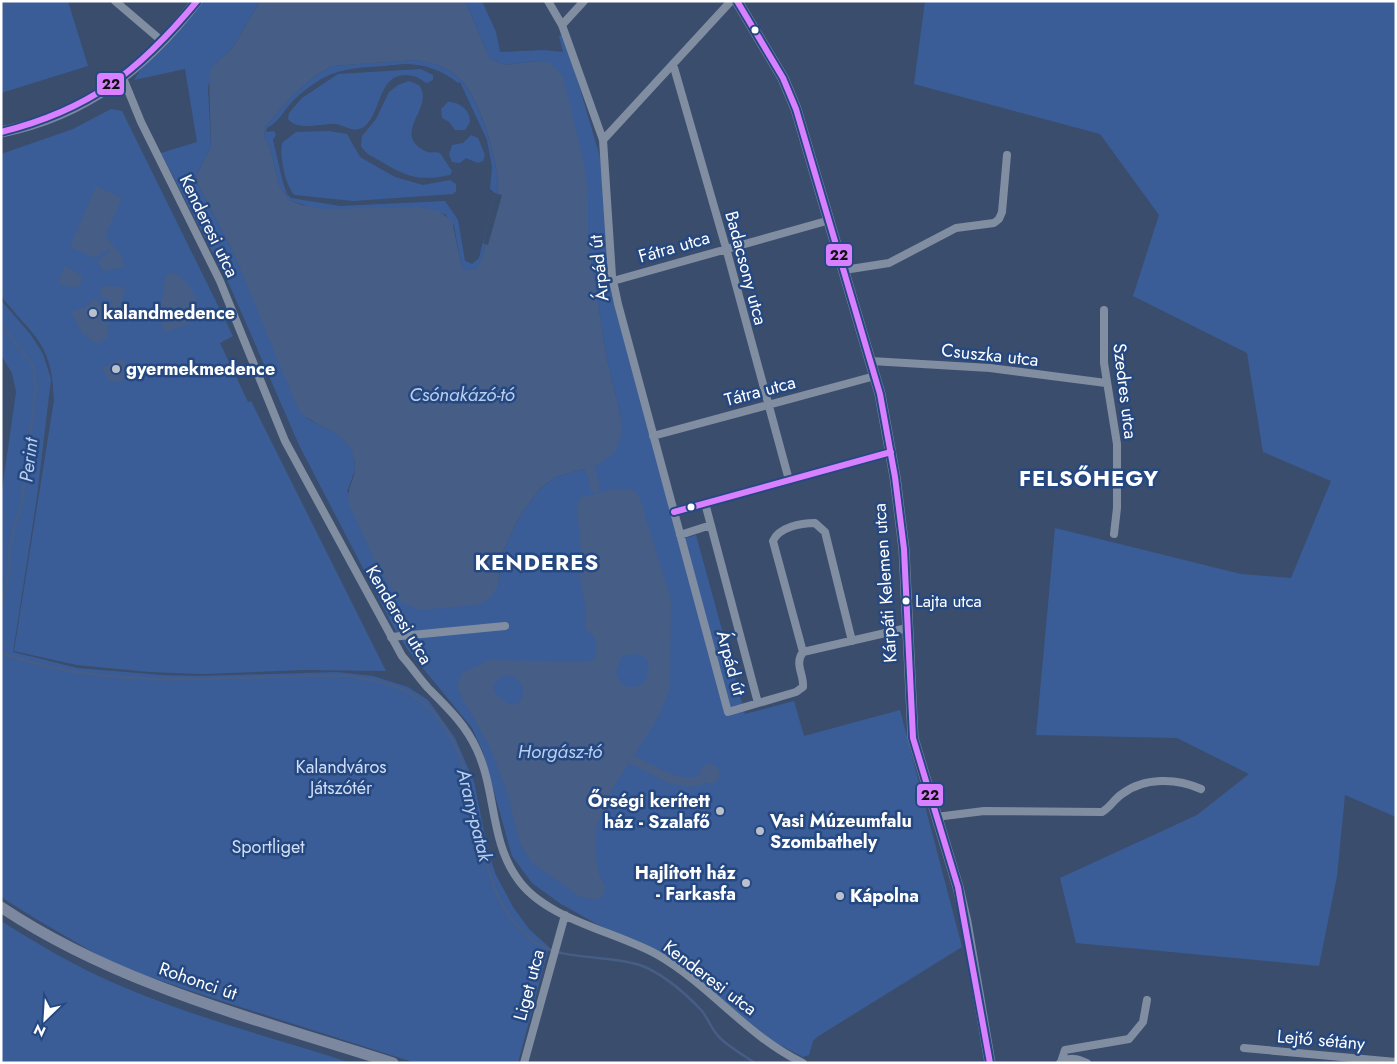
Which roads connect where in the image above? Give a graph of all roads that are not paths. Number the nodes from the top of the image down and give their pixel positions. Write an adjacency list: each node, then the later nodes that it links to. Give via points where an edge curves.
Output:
1 (115, 1): 8 (street)
2 (197, 1): 8 (street)
3 (548, 1): 7 (street, Árpád út)
4 (584, 1): 7 (street)
5 (731, 1): 9 (street)
6 (737, 1): 14 (street, Kárpáti Kelemen utca, via 791,95)
7 (562, 25): 12 (street, Árpád út)
8 (164, 42): 10 (street)
9 (673, 64): 12 (street); 15 (street, Badacsony utca)
10 (123, 78): 11 (street, via 64,113 37,124); 33 (street, Kenderesi utca, via 153,149 220,281 285,441)
11 (1, 132)
12 (603, 140): 17 (street, Árpád út)
13 (1007, 155): 16 (street, via 1002,212 994,222 956,228 889,262)
14 (830, 220): 15 (street, Fátra utca); 16 (street, Kárpáti Kelemen utca)
15 (726, 248): 17 (street, Fátra utca); 22 (street, Badacsony utca)
16 (844, 270): 19 (street, Kárpáti Kelemen utca)
17 (613, 281): 23 (street, Árpád út)
18 (1104, 310): 21 (street, Szedres utca)
19 (871, 361): 20 (street, Kárpáti Kelemen utca); 21 (street, Csuszka utca, via 972,366)
20 (876, 376): 22 (street, Tátra utca); 24 (street, Kárpáti Kelemen utca)
21 (1106, 383): 29 (street, Szedres utca, via 1117,444)
22 (768, 405): 23 (street, Tátra utca); 25 (street, Badacsony utca)
23 (653, 436): 27 (street, Árpád út)
24 (891, 452): 25 (street); 32 (street, Kárpáti Kelemen utca, via 904,549)
25 (789, 480): 26 (street)
26 (705, 503): 27 (street); 28 (street, Árpád út)
27 (674, 512): 30 (street, Árpád út)
28 (711, 525): 30 (street); 36 (street, Árpád út)
29 (1114, 534)
30 (680, 535): 36 (street, Árpád út, via 728,712)
31 (505, 626): 33 (street)
32 (907, 628): 34 (street); 38 (street, Kárpáti Kelemen utca, via 913,738)
33 (392, 637): 40 (street, Kenderesi utca, via 402,656 456,717 477,749 507,864 530,892)
34 (852, 641): 35 (street); 35 (street, Árpád út, via 825,532 815,523 806,523 782,531 773,541)
35 (803, 652): 36 (street, Árpád út, via 799,664 803,687)
36 (758, 703)
37 (1201, 788): 38 (street, via 1180,781 1154,782 1123,793 1102,812 984,811)
38 (936, 817): 48 (street, Kárpáti Kelemen utca, via 966,922)
39 (1, 907): 45 (street, Rohonci út, via 118,971)
40 (564, 915): 46 (street, Liget utca); 47 (street, Kenderesi utca, via 659,956 766,1040)
41 (1147, 1000): 43 (street, via 1143,1022 1129,1039 1065,1050)
42 (1244, 1048): 44 (street, Lejtő sétány)
43 (1061, 1062): 49 (street, via 1070,1058)
44 (1396, 1062)
45 (393, 1063)
46 (524, 1063)
47 (803, 1063)
48 (990, 1063)
49 (1088, 1063)

